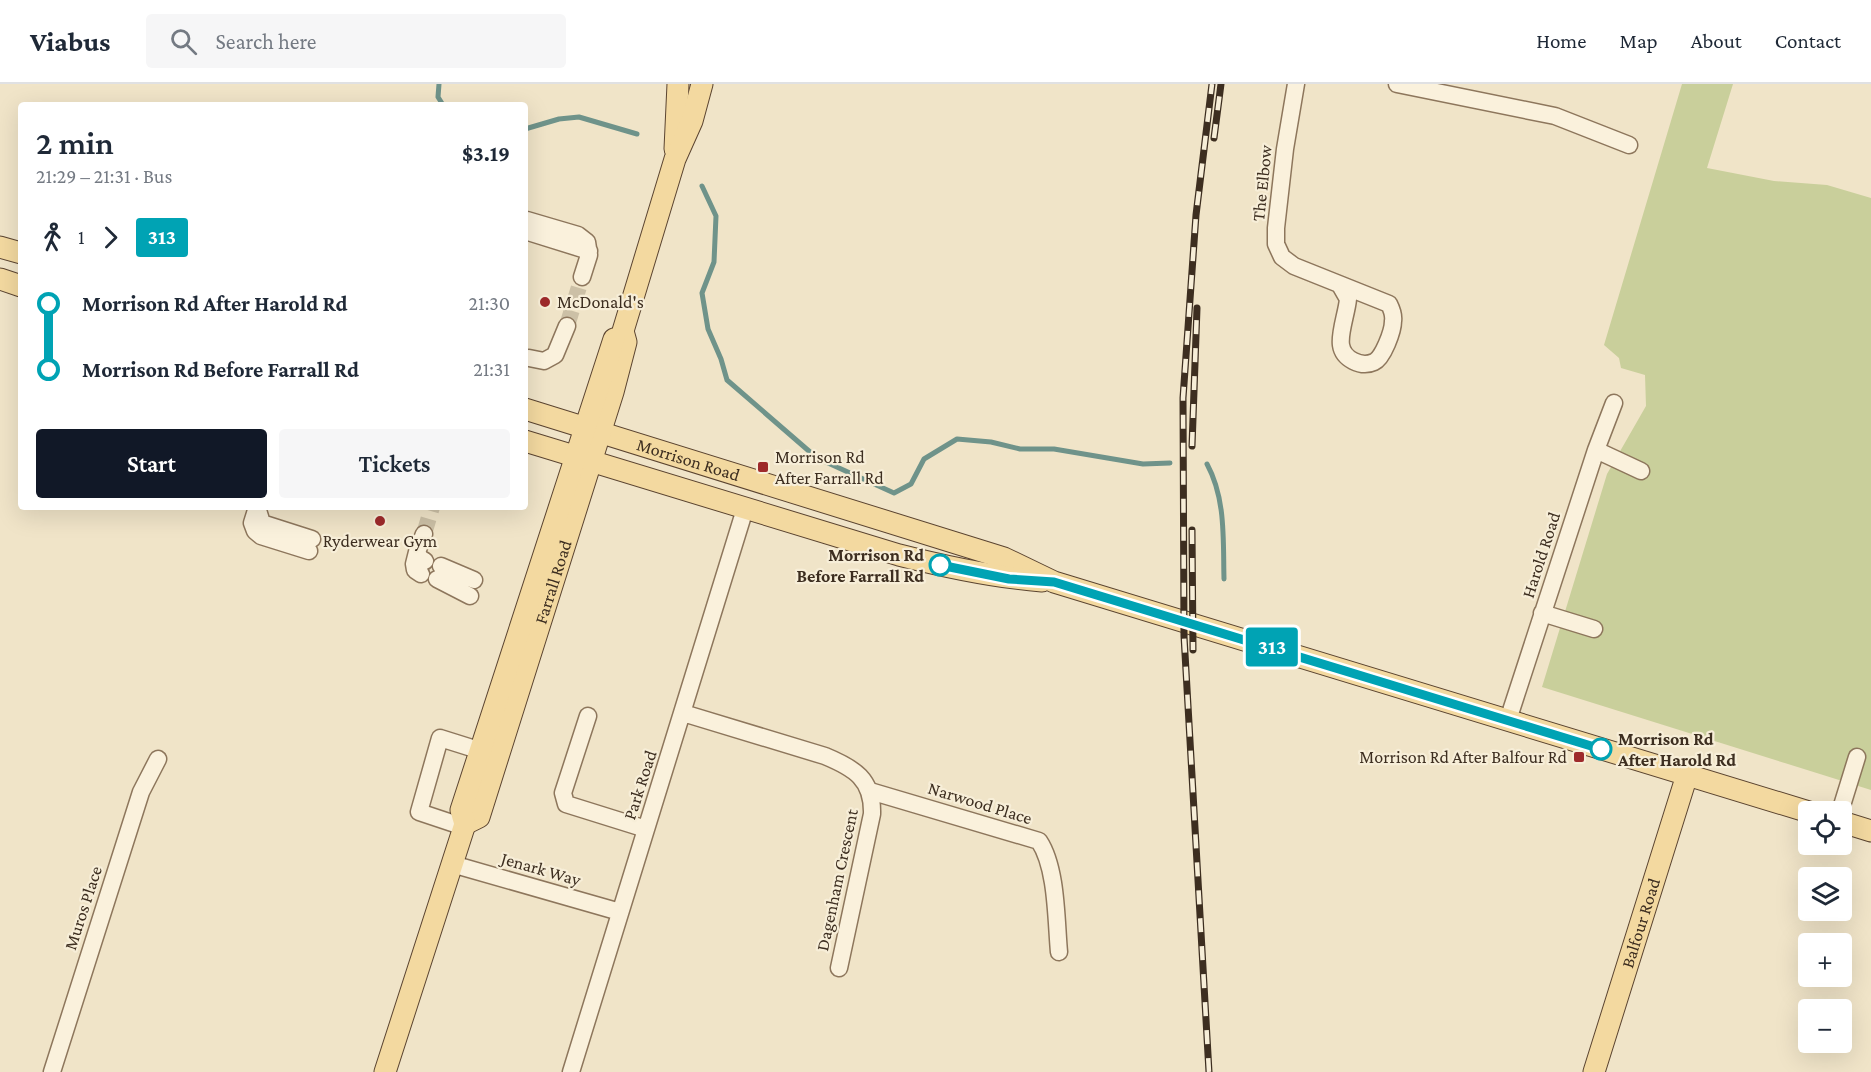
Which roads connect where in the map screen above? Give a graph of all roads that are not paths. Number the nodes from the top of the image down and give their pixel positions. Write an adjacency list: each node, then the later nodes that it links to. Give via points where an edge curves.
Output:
1 (678, 84): 6 (main road, Farrall Road)
2 (702, 84): 6 (main road, Farrall Road, via 692,121)
3 (1296, 84): 13 (street, The Elbow, via 1276,244 1282,257 1294,266)
4 (1397, 84): 5 (street, via 1555,116)
5 (1629, 145)
6 (675, 159): 18 (main road, Farrall Road, via 623,331 626,342)
7 (528, 226): 10 (street, via 589,251)
8 (0, 247): 9 (main road)
9 (18, 252)
10 (582, 277)
11 (0, 279): 12 (main road)
12 (18, 285)
13 (1340, 285): 13 (street, The Elbow, via 1348,299 1340,344 1344,353 1353,361 1375,362 1382,355 1394,322 1393,312 1389,304)
14 (567, 326): 15 (street, via 555,355 544,361)
15 (529, 358)
16 (1614, 403): 20 (street, Harold Road)
17 (528, 410): 18 (main road, Morrison Road)
18 (592, 431): 21 (main road, Farrall Road); 27 (main road, Morrison Road, via 1004,558)
19 (528, 442): 21 (main road, Morrison Road)
20 (1596, 450): 22 (street); 29 (street, Harold Road)
21 (583, 459): 23 (main road, Morrison Road); 34 (main road, Farrall Road)
22 (1641, 471)
23 (745, 509): 27 (main road, Morrison Road, via 960,570); 31 (street, Park Road)
24 (256, 510): 26 (street, via 252,523 261,536)
25 (424, 534): 28 (street, via 428,566 464,574)
26 (311, 545)
27 (1054, 582): 33 (main road, Morrison Road)
28 (472, 588)
29 (1542, 613): 30 (street); 33 (street, Harold Road)
30 (1593, 629)
31 (683, 713): 38 (street, Dagenham Crescent, via 825,756 855,771); 43 (street, Park Road)
32 (588, 716): 43 (street, via 563,793 566,804)
33 (1508, 720): 37 (main road, Morrison Road)
34 (489, 753): 41 (main road, Farrall Road, via 461,810); 41 (street, via 440,738 419,812)
35 (1857, 757): 39 (street)
36 (158, 759): 49 (street, Muros Place, via 141,792)
37 (1687, 775): 40 (main road, Morrison Road); 52 (main road, Balfour Road)
38 (870, 791): 47 (street, Narwood Place, via 1039,841 1051,873); 48 (street, Dagenham Crescent, via 872,814)
39 (1843, 801)
40 (1798, 809)
41 (464, 825): 45 (main road, Farrall Road)
42 (1852, 825): 44 (main road)
43 (646, 829): 46 (street, Park Road)
44 (1871, 831)
45 (452, 864): 46 (street, Jenark Way); 50 (main road, Farrall Road)
46 (620, 912): 51 (street, Park Road)
47 (1059, 952)
48 (839, 968)
49 (52, 1072)
50 (385, 1072)
51 (571, 1072)
52 (1594, 1072)

